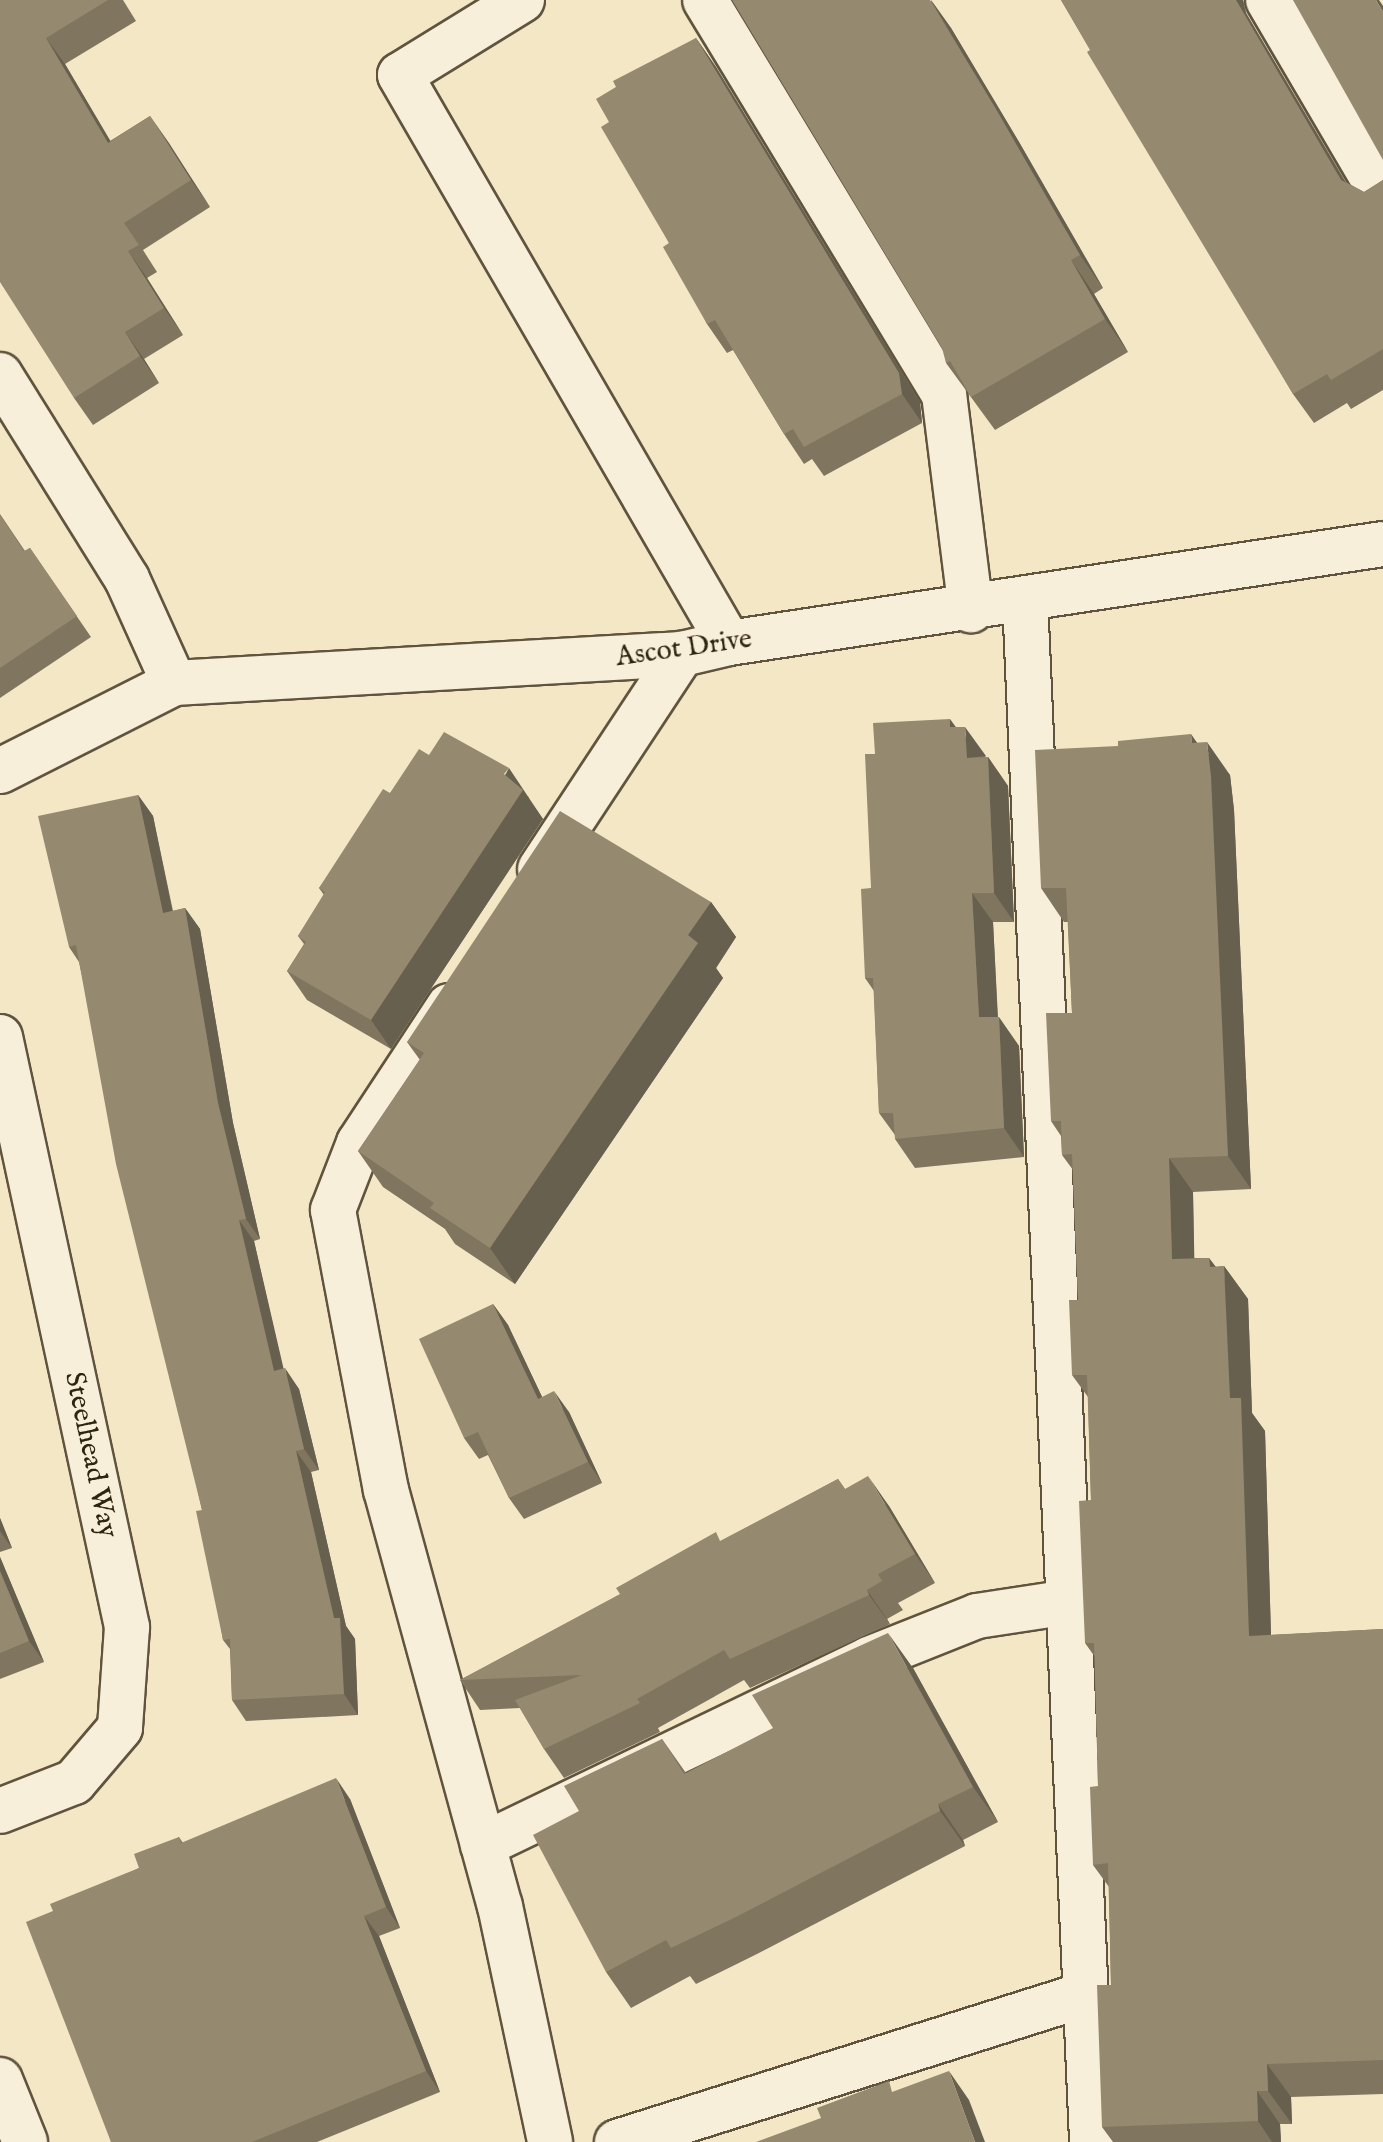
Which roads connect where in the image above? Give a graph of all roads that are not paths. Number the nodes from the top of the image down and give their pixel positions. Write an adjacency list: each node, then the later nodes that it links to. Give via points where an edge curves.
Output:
1 (522, 0): 9 (street, via 400,75)
2 (705, 0): 8 (street, via 944,394)
3 (1268, 0): 4 (street)
4 (1383, 196)
5 (0, 375): 11 (street, via 127,579)
6 (1383, 544): 7 (street, Ascot Drive)
7 (1025, 599): 8 (street, Ascot Drive); 16 (street)
8 (971, 610): 9 (street, Ascot Drive)
9 (729, 643): 10 (street, Ascot Drive)
10 (682, 654): 11 (street, Ascot Drive); 13 (street)
11 (174, 683): 12 (street, Ascot Drive)
12 (0, 771)
13 (516, 905)
14 (472, 971): 18 (street, via 359,1143 333,1210 386,1490)
15 (0, 1037): 17 (street, Steelhead Way, via 127,1627 120,1728 74,1782)
16 (1069, 1602): 18 (street, via 977,1616 869,1659); 19 (street)
17 (0, 1811)
18 (483, 1845): 22 (street)
19 (1085, 1994): 23 (street); 24 (street)
20 (0, 2080): 21 (street)
21 (25, 2142)
22 (550, 2142)
23 (617, 2142)
24 (1092, 2142)

